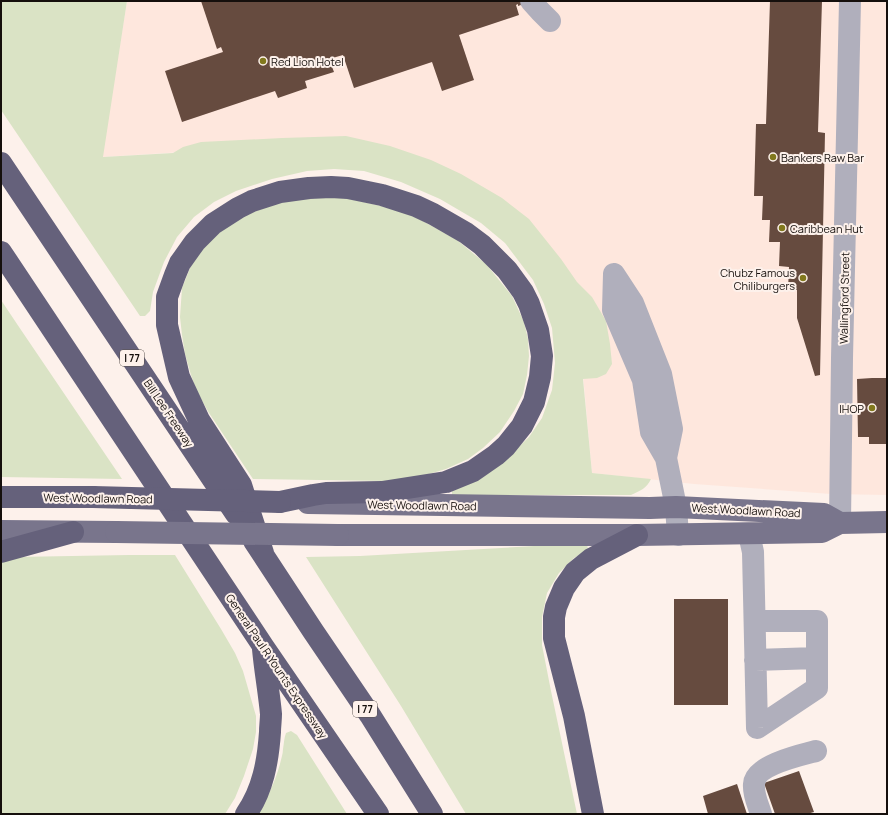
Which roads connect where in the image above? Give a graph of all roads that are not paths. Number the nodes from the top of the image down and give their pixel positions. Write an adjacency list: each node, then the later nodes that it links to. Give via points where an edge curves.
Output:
1 (531, 1): 3 (street)
2 (850, 1): 11 (street, Wallingford Street)
3 (550, 21)
4 (1, 162): 18 (highway, Bill Lee Freeway / I 77)
5 (1, 252): 20 (highway, General Paul R Younts Expressway)
6 (666, 458): 6 (street, via 672,429 661,374 633,303 614,274 613,310 643,380 652,432); 9 (street)
7 (1, 497): 8 (highway, West Woodlawn Road, bridge, via 280,502)
8 (315, 499): 9 (main road, West Woodlawn Road); 18 (highway, West Woodlawn Road, via 326,493 382,492 446,482 473,471 506,446 522,426 534,402 540,377 542,356 538,330 529,304 511,275 495,257 466,233 416,206 382,194 348,188 308,188 280,192 238,208 213,224 195,242 180,264 167,297 167,325 179,377 199,420 241,485)
9 (676, 507): 11 (main road, West Woodlawn Road, via 824,514); 14 (street)
10 (887, 522): 11 (main road, West Woodlawn Road)
11 (840, 523): 15 (main road, West Woodlawn Road, via 822,532)
12 (1, 531): 13 (main road, West Woodlawn Road)
13 (73, 532): 16 (main road, West Woodlawn Road, bridge); 17 (highway)
14 (678, 534): 15 (main road, West Woodlawn Road); 16 (main road, West Woodlawn Road)
15 (749, 534): 19 (street, via 753,552)
16 (637, 535): 27 (highway, via 591,559 575,572 564,588 554,617 554,638 574,716)
17 (1, 552)
18 (263, 553): 26 (highway, Bill Lee Freeway / I 77)
19 (754, 621): 21 (street, via 817,621); 22 (street)
20 (262, 646): 24 (highway, via 271,715 269,746 264,777); 25 (highway, General Paul R Younts Expressway)
21 (817, 658): 22 (street); 22 (street, via 817,688 757,728)
22 (755, 660)
23 (816, 750): 28 (street, via 780,762 757,775 754,794)
24 (246, 814)
25 (378, 814)
26 (432, 814)
27 (594, 814)
28 (761, 814)

